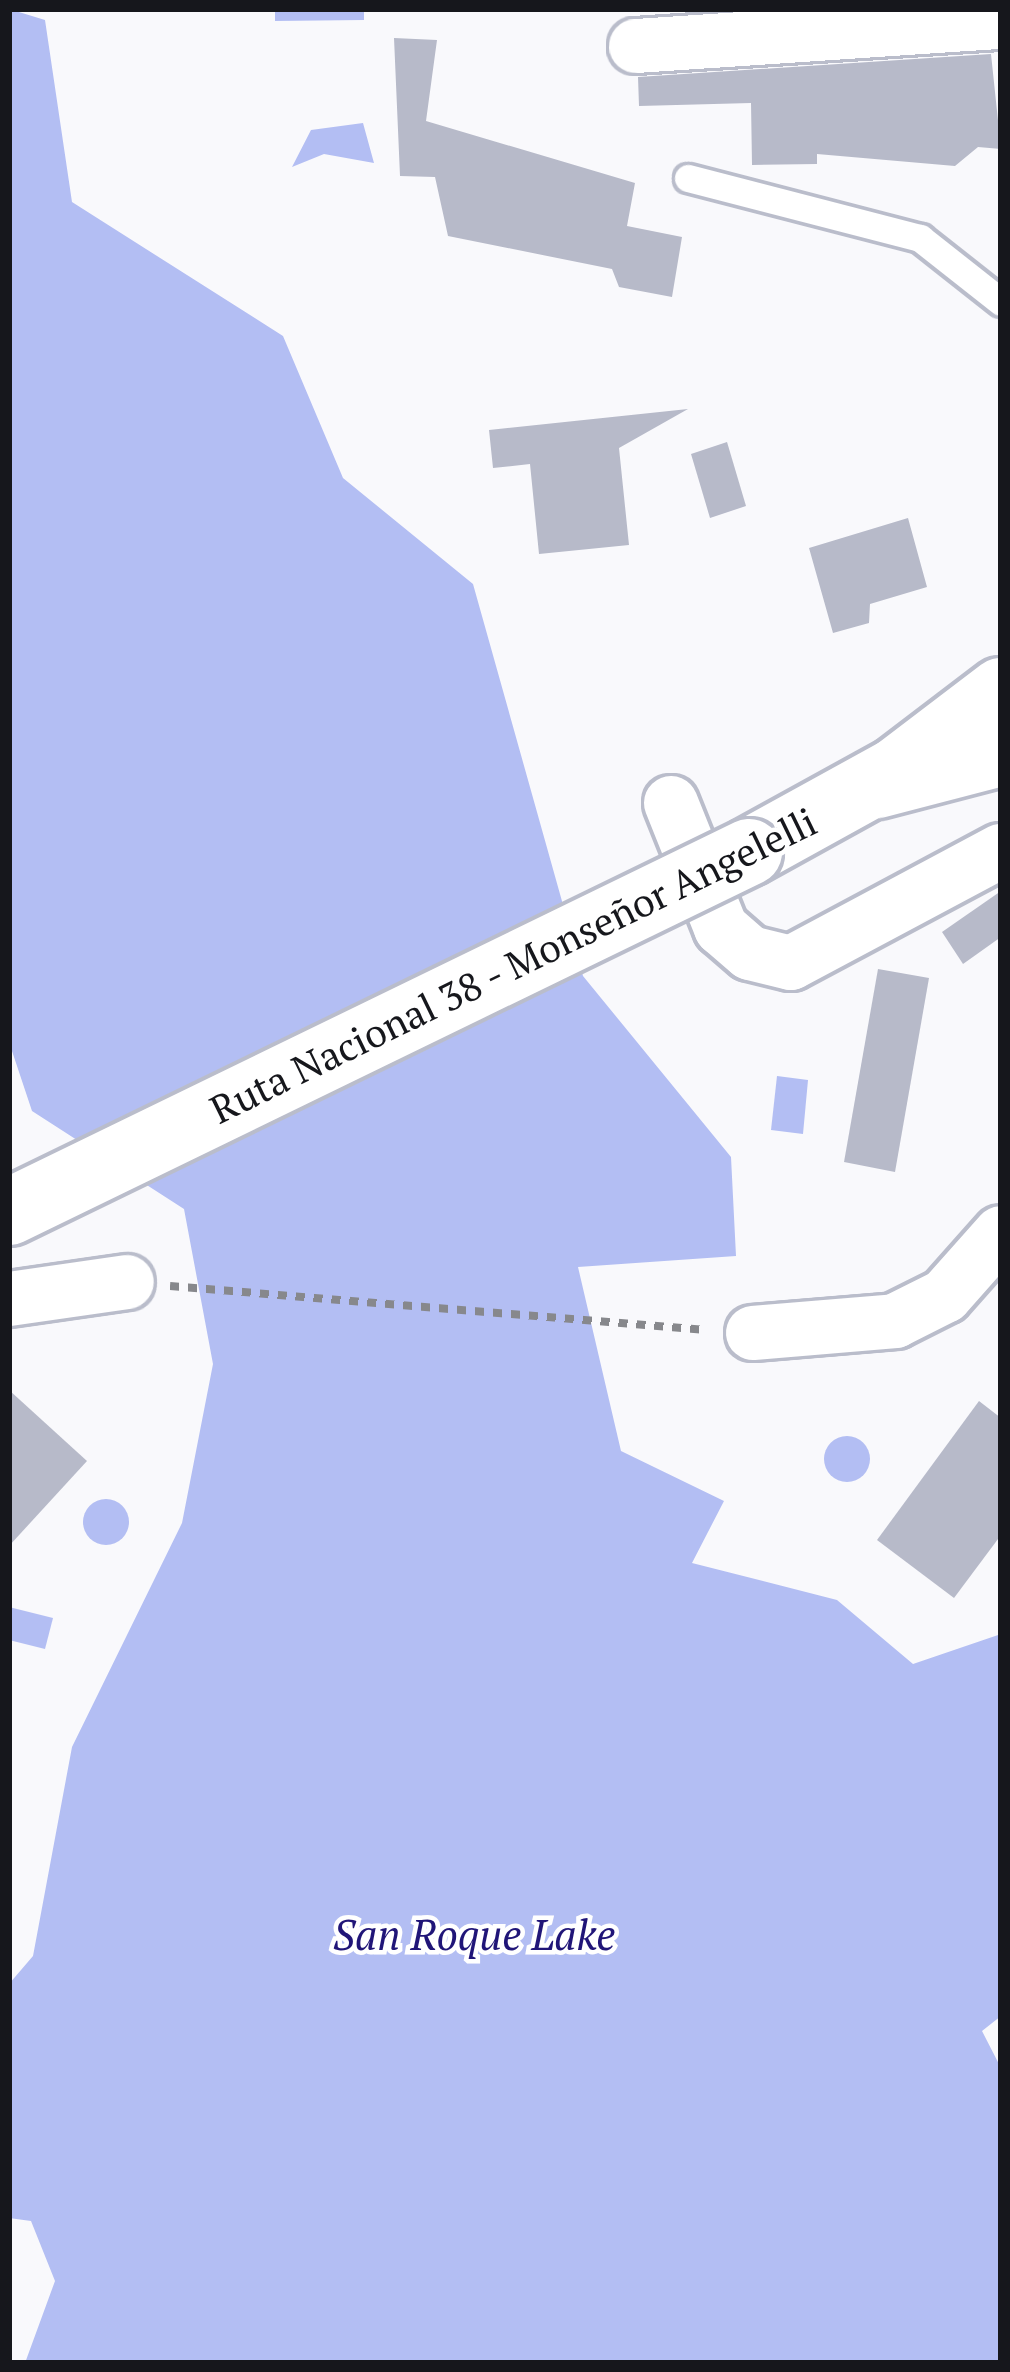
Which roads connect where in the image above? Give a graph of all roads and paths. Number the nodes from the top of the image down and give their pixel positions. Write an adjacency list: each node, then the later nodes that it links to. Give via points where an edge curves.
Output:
1 (1001, 22): 2 (street)
2 (636, 46)
3 (688, 178): 4 (lane, via 920,238)
4 (1001, 302)
5 (1001, 691): 7 (main road, Ruta Nacional 38 - Monseñor Angelelli)
6 (1001, 759): 7 (street)
7 (847, 800): 10 (main road, Ruta Nacional 38 - Monseñor Angelelli, bridge)
8 (670, 803): 9 (street, via 721,928 750,953 791,963)
9 (1001, 850)
10 (9, 1213)
11 (1001, 1233): 14 (street, via 946,1296 895,1321)
12 (127, 1282): 13 (street); 14 (path)
13 (9, 1299)
14 (753, 1334)

